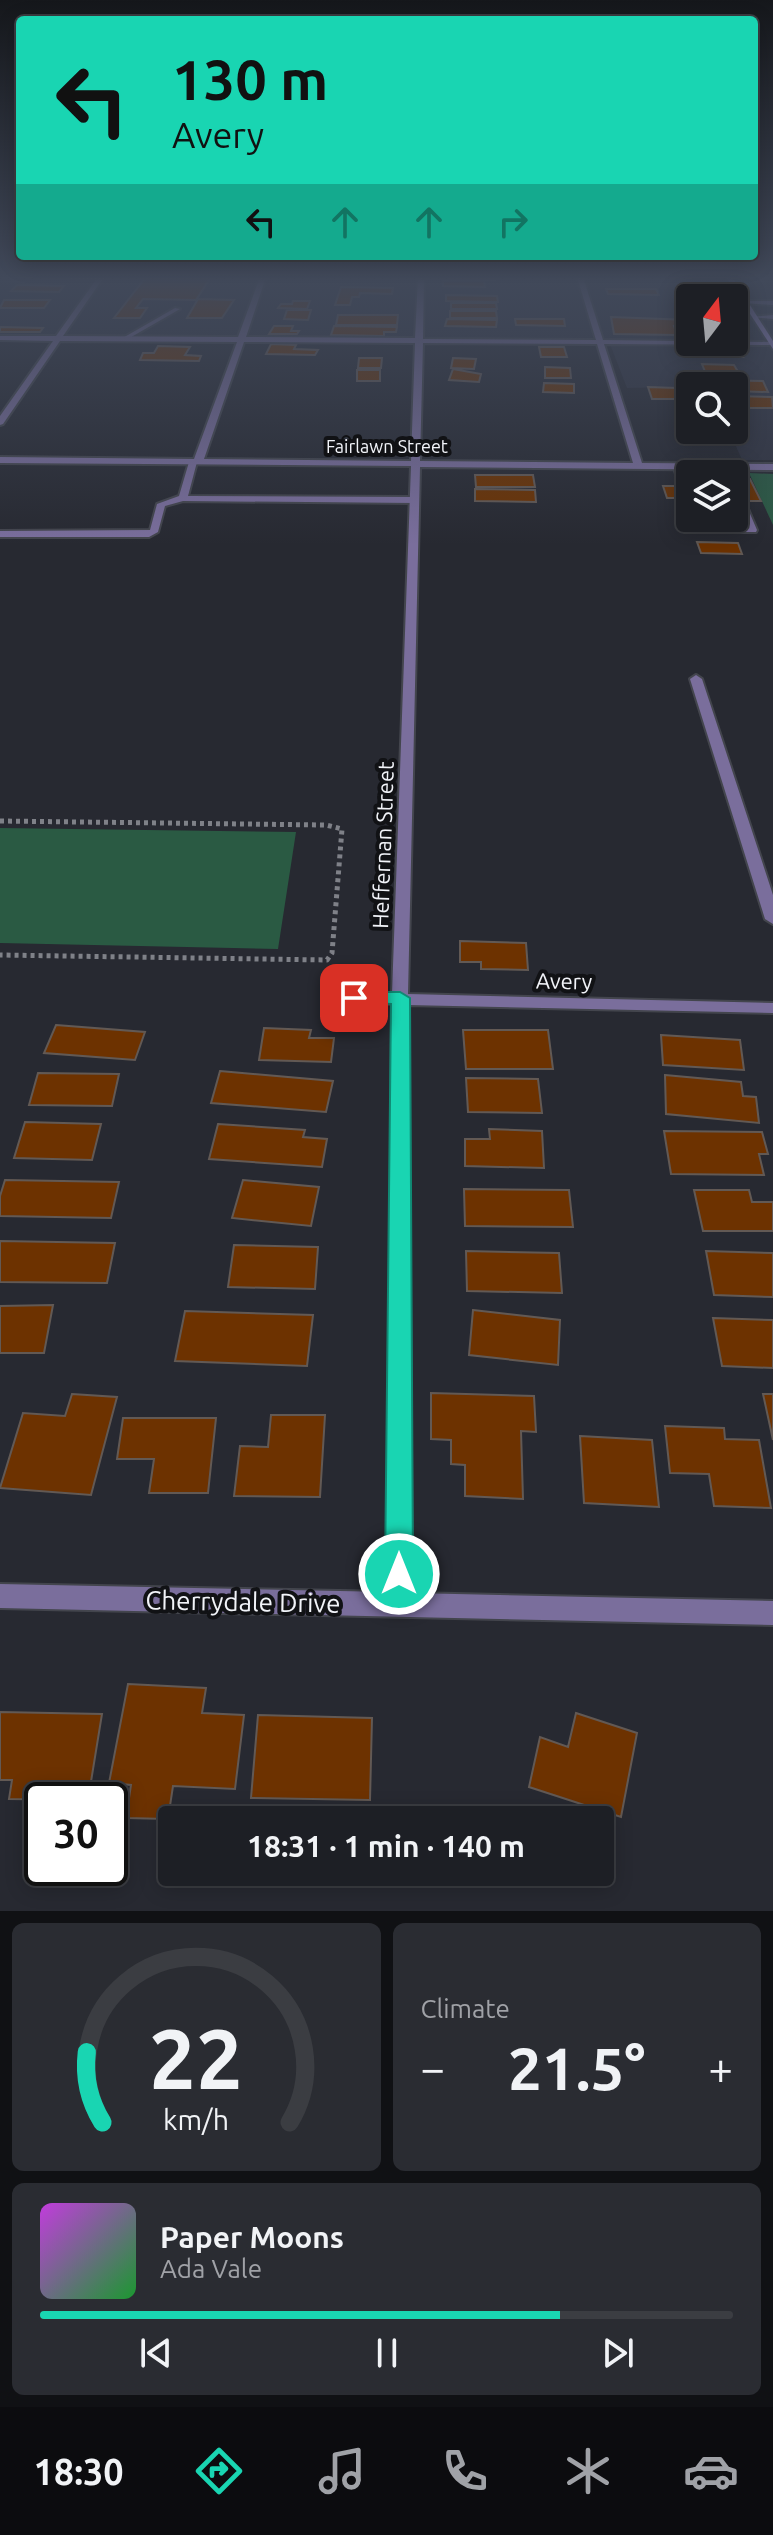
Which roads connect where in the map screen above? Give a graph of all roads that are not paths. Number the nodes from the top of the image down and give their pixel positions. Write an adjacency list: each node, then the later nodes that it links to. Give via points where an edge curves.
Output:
1 (39, 366): 5 (street)
2 (232, 366): 7 (street)
3 (419, 366): 8 (street, Heffernan Street)
4 (607, 366): 9 (street)
5 (0, 422)
6 (0, 460): 7 (street, Fairlawn Street)
7 (196, 462): 8 (street, Fairlawn Street); 13 (lane)
8 (416, 464): 9 (street, Fairlawn Street); 14 (street, Heffernan Street)
9 (638, 465): 10 (street, Fairlawn Street)
10 (676, 466)
11 (748, 467): 12 (street, Fairlawn Street)
12 (773, 467)
13 (183, 498): 14 (lane); 15 (lane, via 161,504 149,534)
14 (415, 500): 19 (street, Heffernan Street)
15 (0, 534)
16 (696, 679): 17 (street)
17 (773, 919)
18 (354, 998): 19 (street, Avery)
19 (400, 998): 20 (street, Avery); 22 (street, Heffernan Street)
20 (773, 1008)
21 (0, 1596): 22 (street, Cherrydale Drive)
22 (400, 1606): 23 (street, Cherrydale Drive)
23 (773, 1613)

